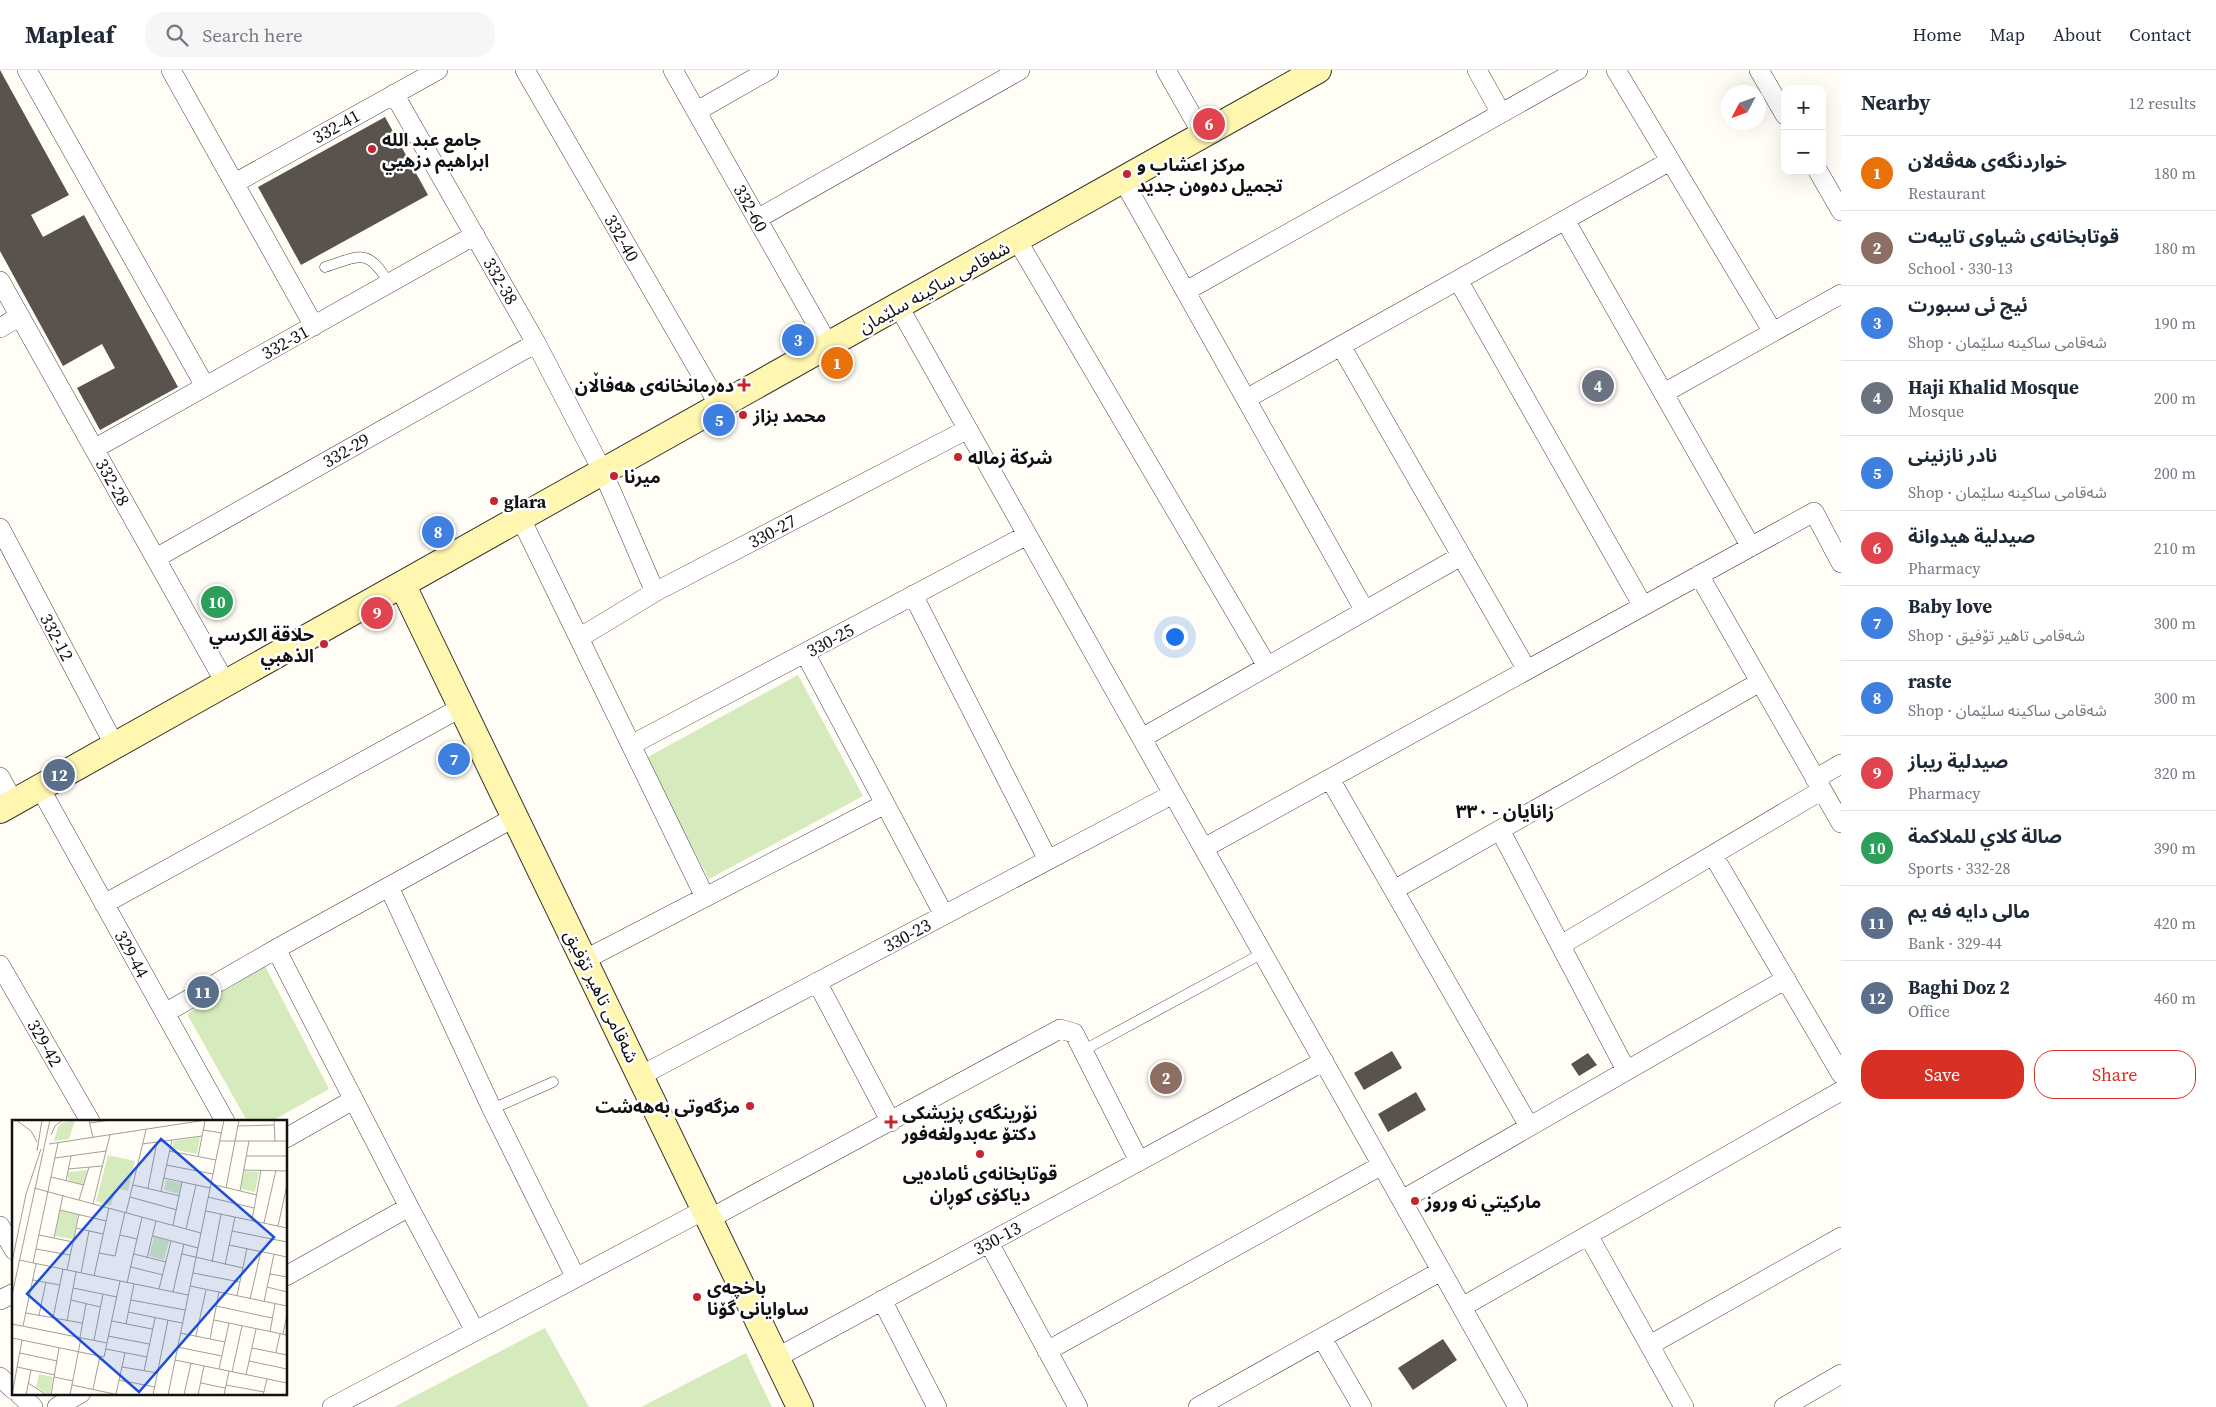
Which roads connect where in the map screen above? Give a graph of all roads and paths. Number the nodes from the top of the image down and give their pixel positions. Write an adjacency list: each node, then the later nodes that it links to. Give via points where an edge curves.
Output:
1 (26, 70): 42 (street)
2 (438, 70): 14 (street, 332-41)
3 (525, 70): 45 (street, 332-40)
4 (673, 70): 16 (street, 332-60)
5 (769, 70): 16 (street)
6 (1020, 70): 24 (street)
7 (1166, 70): 18 (street)
8 (1477, 70): 17 (street)
9 (1578, 70): 17 (street)
10 (1616, 70): 19 (street)
11 (1759, 70): 15 (street)
12 (175, 71): 22 (street)
13 (1314, 71): 18 (street, شەقامی ساکینە سلێمان)
14 (394, 94): 22 (street, 332-41); 26 (street, 332-38)
15 (1781, 108)
16 (697, 111): 24 (street, 332-60)
17 (1501, 113): 32 (street)
18 (1203, 135): 21 (street, شەقامی ساکینە سلێمان)
19 (1670, 161): 25 (street); 38 (street)
20 (1820, 175): 23 (street)
21 (1123, 180): 27 (street, شەقامی ساکینە سلێمان); 32 (street)
22 (235, 183): 36 (street)
23 (1841, 211)
24 (758, 219): 40 (street, 332-60)
25 (1565, 220): 29 (street); 43 (street)
26 (475, 235): 31 (street, 332-31); 39 (street, 332-38)
27 (1017, 240): 34 (street, شەقامی ساکینە سلێمان); 65 (street)
28 (325, 267): 31 (lane, via 360,256 374,262)
29 (1458, 280): 41 (street); 61 (street)
30 (0, 281): 35 (street, 332-28)
31 (389, 283): 36 (street, 332-31)
32 (1186, 290): 44 (street)
33 (1841, 294): 38 (street)
34 (899, 307): 40 (street, شەقامی ساکینە سلێمان); 46 (street)
35 (20, 316): 37 (street); 47 (street, 332-28)
36 (314, 326): 42 (street, 332-31)
37 (0, 328)
38 (1773, 332): 43 (street)
39 (536, 343): 48 (street, 332-38); 55 (street, 332-29)
40 (829, 346): 45 (street, شەقامی ساکینە سلێمان)
41 (1341, 346): 44 (street); 54 (street)
42 (205, 386): 47 (street, 332-31)
43 (1664, 393): 53 (street)
44 (1246, 399): 62 (street)
45 (720, 407): 48 (street, شەقامی ساکینە سلێمان)
46 (968, 429): 51 (street); 59 (street, 330-27)
47 (94, 449): 55 (street, 332-28)
48 (603, 472): 49 (street, شەقامی ساکینە سلێمان); 59 (street, 332-38)
49 (521, 519): 58 (street, شەقامی ساکینە سلێمان); 63 (street)
50 (0, 528): 72 (street, 332-12)
51 (1028, 535): 60 (street, 330-25); 70 (street)
52 (1835, 539): 53 (street, via 1814,512); 56 (street)
53 (1751, 547): 57 (street)
54 (1461, 556): 62 (street); 66 (street)
55 (156, 558): 68 (street, 332-28)
56 (1841, 563)
57 (1699, 576): 61 (street); 67 (street)
58 (403, 586): 68 (street, شەقامی ساکینە سلێمان); 69 (street, شەقامی تاهیر تۆفیق)
59 (656, 592): 63 (street, 330-27)
60 (913, 595): 64 (street, 330-25); 86 (street)
61 (1643, 606): 66 (street)
62 (1365, 611): 65 (street)
63 (579, 638): 71 (street)
64 (805, 653): 71 (street, 330-25); 79 (street)
65 (1267, 666): 70 (street)
66 (1527, 670): 75 (street)
67 (1760, 682): 76 (street); 83 (street)
68 (226, 684): 72 (street, شەقامی ساکینە سلێمان)
69 (462, 707): 81 (street, شەقامی تاهیر تۆفیق); 90 (street)
70 (1142, 738): 78 (street)
71 (631, 745): 89 (street)
72 (115, 746): 77 (street, شەقامی ساکینە سلێمان)
73 (1841, 764): 76 (street)
74 (0, 777): 80 (street)
75 (1330, 779): 84 (street); 88 (street)
76 (1819, 784): 82 (street); 85 (street)
77 (40, 788): 80 (street, شەقامی ساکینە سلێمان); 90 (street, 329-44)
78 (1173, 794): 84 (street); 86 (street, 330-23)
79 (885, 804): 89 (street); 91 (street)
80 (7, 807)
81 (515, 817): 87 (street); 95 (street, شەقامی تاهیر تۆفیق)
82 (1841, 823)
83 (1500, 830): 88 (street); 92 (street)
84 (1204, 848): 94 (street)
85 (1713, 855): 92 (street); 97 (street)
86 (1048, 860): 91 (street, 330-23)
87 (389, 887): 93 (street); 108 (street)
88 (1394, 890): 112 (street)
89 (705, 897): 95 (street)
90 (104, 904): 99 (street, 329-44)
91 (944, 916): 98 (street, 330-23)
92 (1561, 945): 102 (street)
93 (276, 949): 99 (street); 107 (street)
94 (1263, 953): 100 (lane); 101 (street)
95 (584, 960): 104 (street, شەقامی تاهیر تۆفیق)
96 (0, 965): 109 (street, 329-42)
97 (1786, 979): 102 (street); 103 (street)
98 (817, 982): 104 (street, 330-23); 111 (street)
99 (165, 1013): 110 (street, 329-44)
100 (1084, 1050): 111 (street, via 1074,1034 1060,1029); 114 (street)
101 (1324, 1061): 114 (street, 330-13); 115 (street)
102 (1626, 1070): 112 (street)
103 (1841, 1074)
104 (640, 1076): 118 (street, شەقامی تاهیر تۆفیق)
105 (552, 1082): 108 (lane)
106 (1841, 1091): 120 (street)
107 (353, 1100): 113 (street); 117 (street)
108 (492, 1109): 126 (street)
109 (89, 1120)
110 (224, 1120)
111 (891, 1122): 118 (street)
112 (1529, 1126): 116 (street)
113 (288, 1137)
114 (1139, 1161): 122 (street, 330-13)
115 (1382, 1165): 116 (street); 134 (street)
116 (1402, 1200): 124 (street)
117 (409, 1207): 125 (street); 131 (street)
118 (706, 1214): 126 (street); 135 (street, شەقامی تاهیر تۆفیق)
119 (0, 1226): 123 (street)
120 (1588, 1235): 130 (street); 133 (street)
121 (1841, 1237): 133 (street)
122 (989, 1242): 129 (street, 330-13); 134 (street)
123 (12, 1247)
124 (1441, 1271): 130 (street); 132 (street)
125 (288, 1275)
126 (576, 1278): 131 (street)
127 (12, 1294): 128 (street)
128 (0, 1300)
129 (882, 1300): 135 (street, 330-13); 146 (street)
130 (1462, 1307): 150 (street)
131 (475, 1331): 144 (street)
132 (1322, 1338): 141 (street); 149 (street)
133 (1650, 1345): 151 (street)
134 (1047, 1351): 147 (street)
135 (776, 1358): 145 (street, شەقامی تاهیر تۆفیق)
136 (1841, 1374): 152 (street)
137 (0, 1377): 138 (street)
138 (12, 1388)
139 (19, 1394): 142 (street)
140 (79, 1394): 143 (street)
141 (1218, 1402): 148 (street)
142 (33, 1407)
143 (57, 1407)
144 (332, 1407)
145 (800, 1407)
146 (937, 1407)
147 (1078, 1407)
148 (1198, 1407)
149 (1362, 1407)
150 (1518, 1407)
151 (1684, 1407)
152 (1784, 1407)

